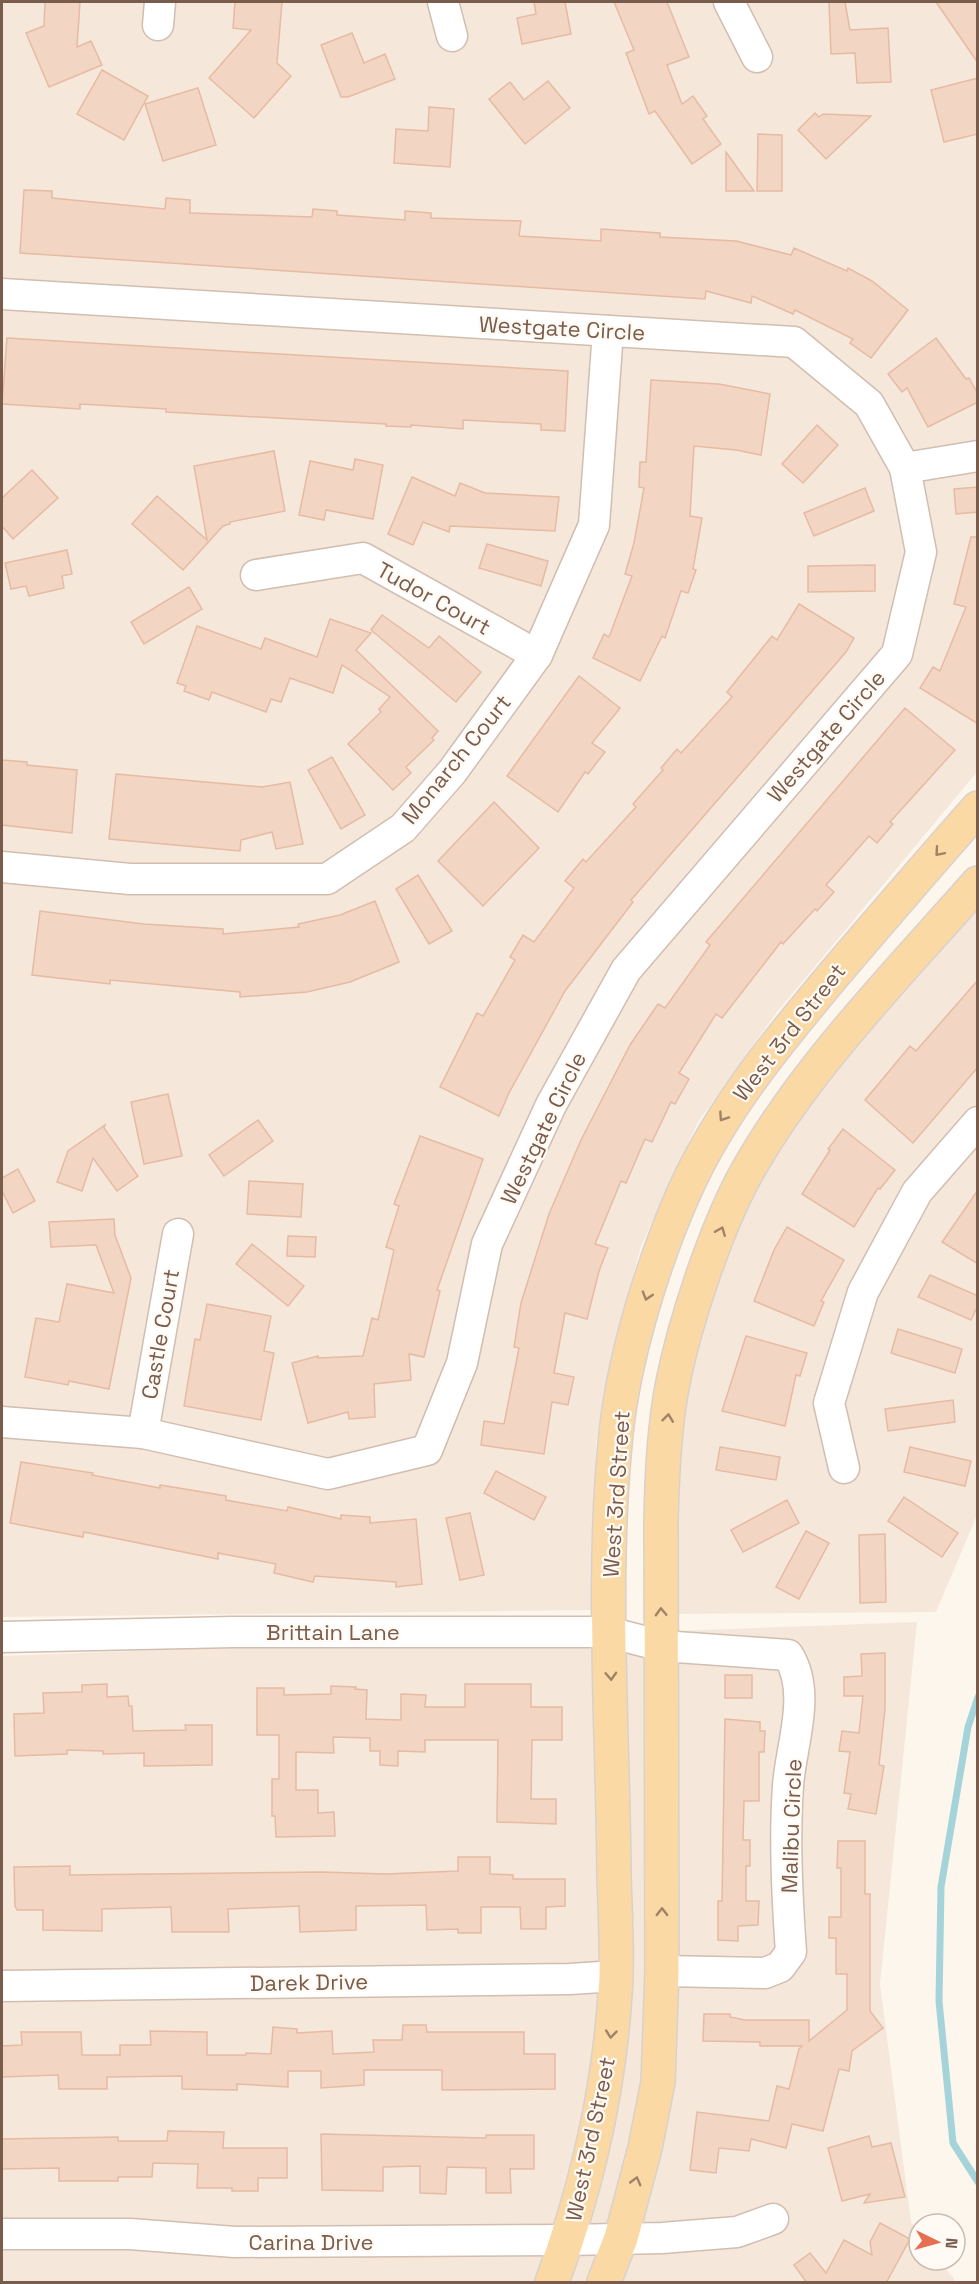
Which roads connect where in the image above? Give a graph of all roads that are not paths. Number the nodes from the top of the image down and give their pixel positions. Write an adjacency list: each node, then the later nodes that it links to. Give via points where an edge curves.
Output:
1 (443, 2): 3 (street)
2 (729, 2): 4 (street)
3 (452, 36)
4 (757, 57)
5 (2, 294): 6 (street, Westgate Circle)
6 (608, 331): 8 (street, Westgate Circle, via 794,342 869,404); 10 (street, Monarch Court, via 594,525)
7 (978, 456): 8 (street)
8 (905, 468): 17 (street, Westgate Circle, via 921,552 897,654 626,970 551,1105 487,1244 462,1364 427,1450 328,1474)
9 (256, 575): 10 (street, Tudor Court, via 363,558)
10 (537, 655): 12 (street, Monarch Court, via 452,772 403,828 327,879 130,879)
11 (978, 808): 19 (main road, West 3rd Street, one-way to 19, via 779,1040 712,1135 686,1188 667,1233 643,1311 616,1431)
12 (2, 867)
13 (978, 883): 21 (main road, West 3rd Street, one-way to 13, via 662,1465 673,1382 700,1287 723,1226 742,1182 776,1126 836,1046)
14 (978, 1122): 18 (street, via 917,1192 863,1292 829,1403)
15 (178, 1234): 17 (street, Castle Court)
16 (2, 1422): 17 (street, Westgate Circle)
17 (143, 1433)
18 (844, 1468)
19 (608, 1632): 20 (street, Brittain Lane, via 233,1632); 21 (street, Brittain Lane); 23 (main road, West 3rd Street, one-way to 23)
20 (2, 1637)
21 (662, 1646): 22 (main road, West 3rd Street, one-way to 21); 22 (street, Malibu Circle, via 788,1655 798,1670 799,1690 788,1786 787,1898 791,1952 780,1966 765,1972)
22 (662, 1971): 27 (main road, West 3rd Street, one-way to 22, via 658,2082)
23 (616, 1976): 24 (street, Darek Drive); 28 (main road, West 3rd Street, one-way to 28, via 603,2099)
24 (2, 1986)
25 (773, 2219): 27 (street, Carina Drive, via 737,2232)
26 (2, 2234): 28 (street, Carina Drive, via 130,2234 235,2242)
27 (621, 2238): 28 (street, Carina Drive); 30 (main road, West 3rd Street)
28 (567, 2240): 29 (main road, West 3rd Street)
29 (552, 2283)
30 (604, 2283)

